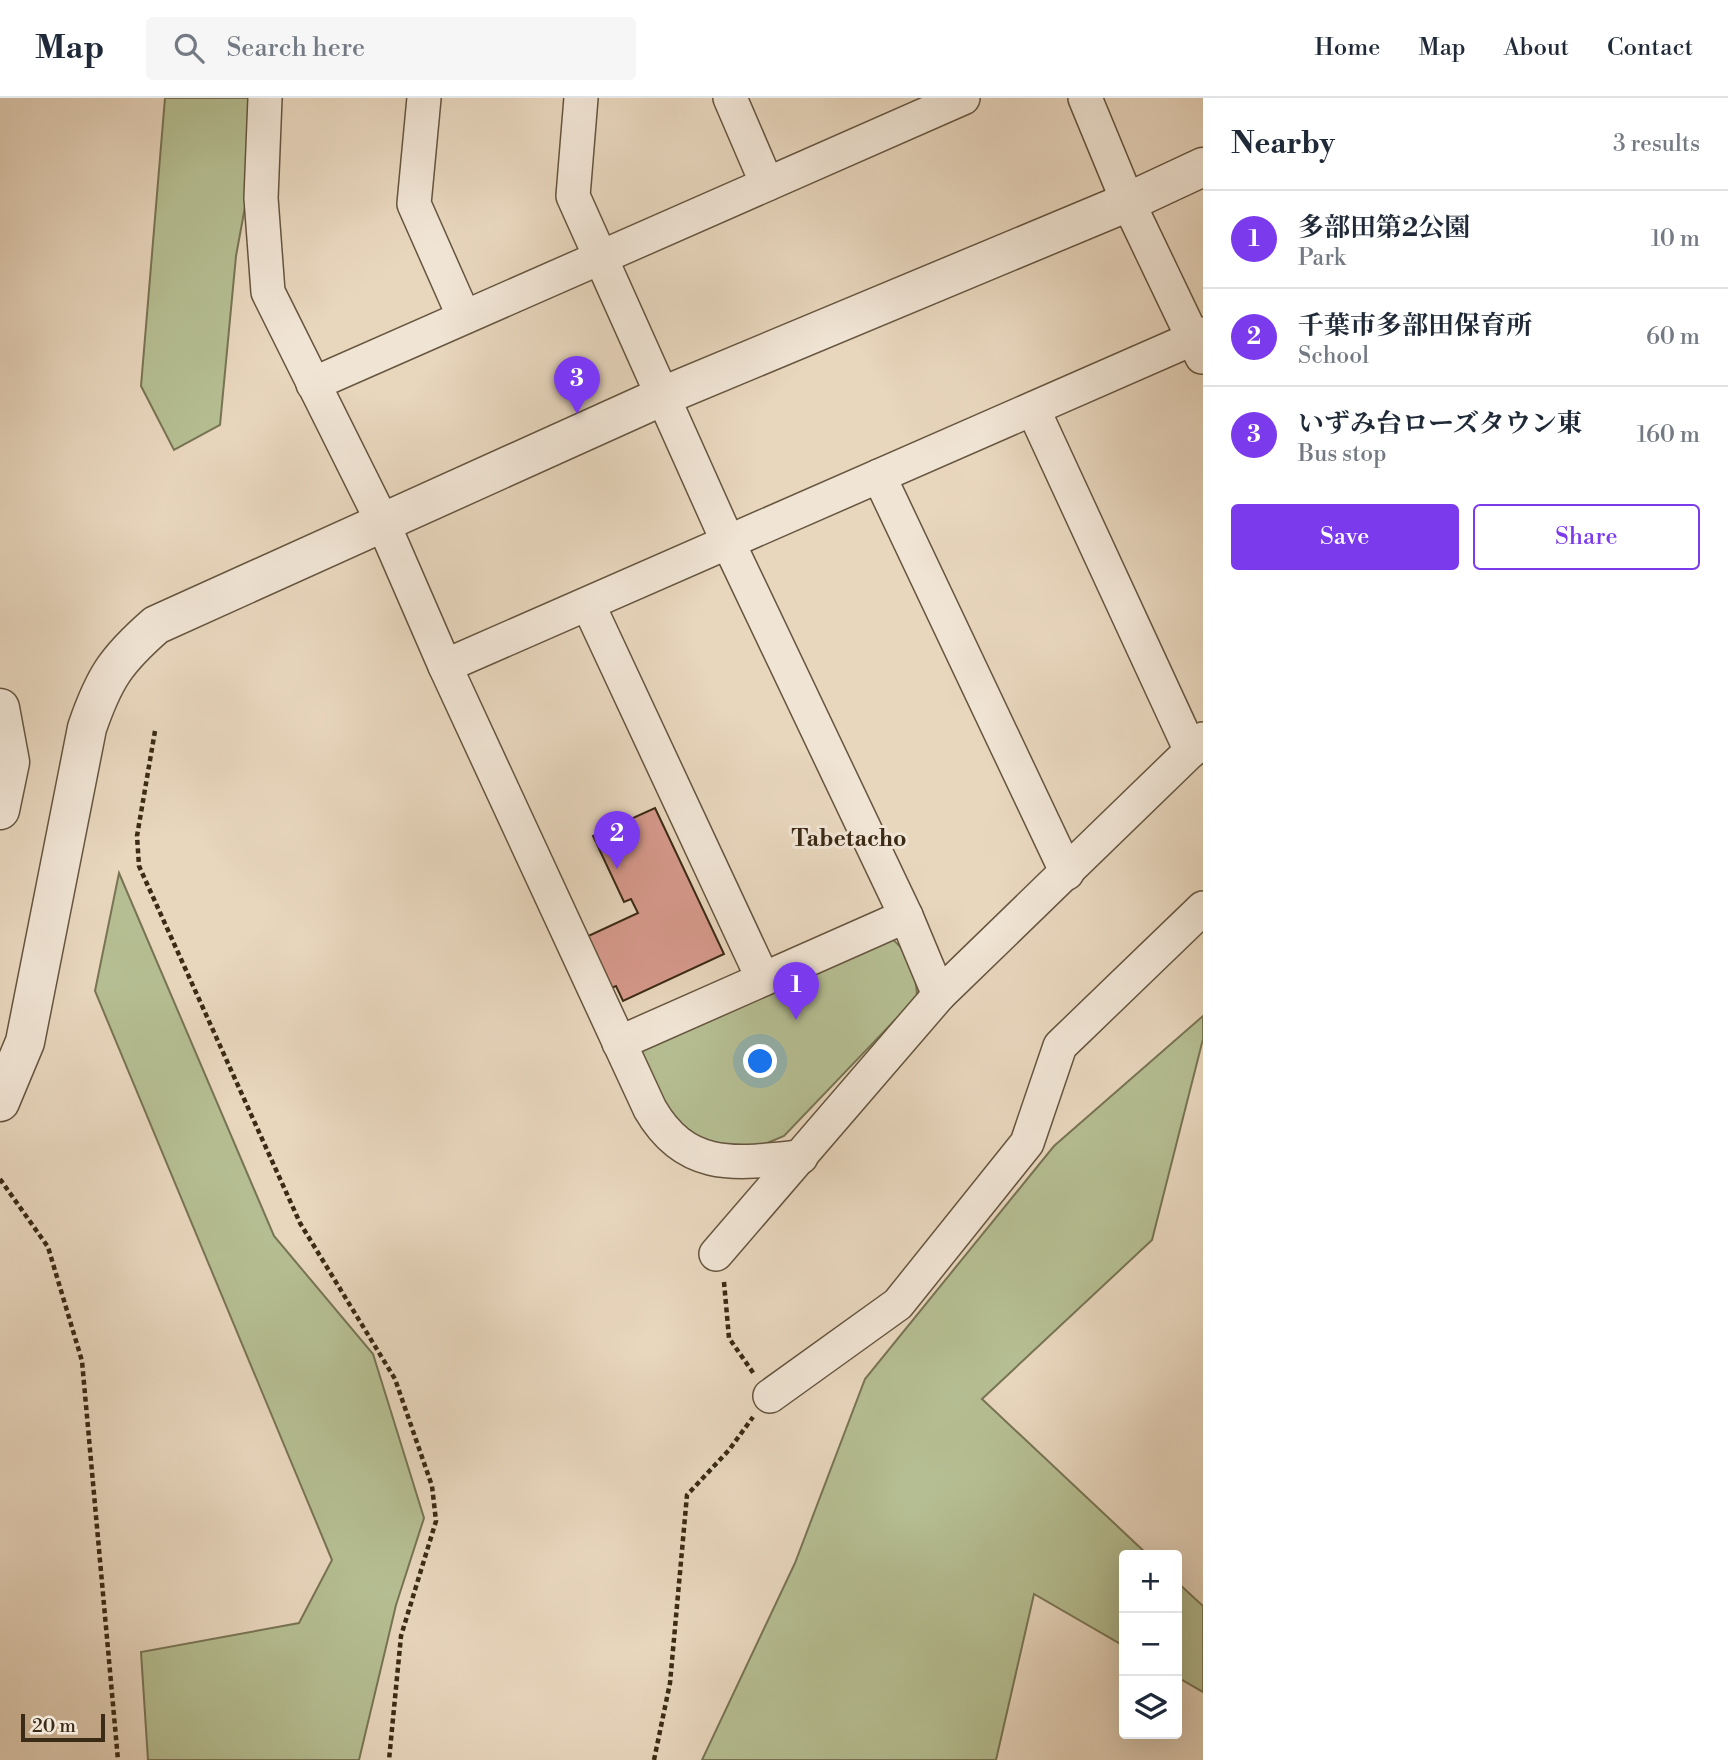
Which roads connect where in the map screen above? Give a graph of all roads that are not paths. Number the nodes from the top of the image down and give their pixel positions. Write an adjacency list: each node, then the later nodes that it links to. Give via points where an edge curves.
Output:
1 (265, 98): 14 (street, via 261,198 268,292)
2 (424, 98): 12 (street, via 414,204)
3 (581, 98): 11 (street, via 573,196)
4 (730, 98): 9 (street)
5 (963, 98): 7 (street)
6 (1085, 98): 10 (street)
7 (914, 108): 9 (street)
8 (1203, 166): 10 (street)
9 (767, 184): 11 (street)
10 (1128, 202): 13 (street); 15 (street)
11 (601, 258): 12 (street); 15 (street)
12 (464, 317): 14 (street)
13 (1200, 344): 16 (street)
14 (313, 384): 18 (street)
15 (663, 396): 18 (street); 19 (street)
16 (1033, 409): 17 (street); 23 (street)
17 (879, 476): 19 (street); 25 (street)
18 (382, 521): 21 (street); 31 (street, via 156,625 125,652 101,686 87,728 25,1042)
19 (729, 542): 20 (street); 27 (street)
20 (588, 604): 21 (street); 28 (street)
21 (445, 666): 30 (street)
22 (0, 708): 24 (street, via 10,762)
23 (1197, 745): 25 (street)
24 (0, 810)
25 (1067, 873): 29 (street)
26 (1203, 908): 34 (street, via 1060,1046 1027,1143 898,1304)
27 (906, 916): 28 (street); 29 (street)
28 (763, 979): 30 (street)
29 (939, 995): 32 (street)
30 (619, 1043): 32 (street, via 662,1130 682,1148 734,1163)
31 (1, 1097)
32 (801, 1157): 33 (street)
33 (716, 1254)
34 (770, 1396)

